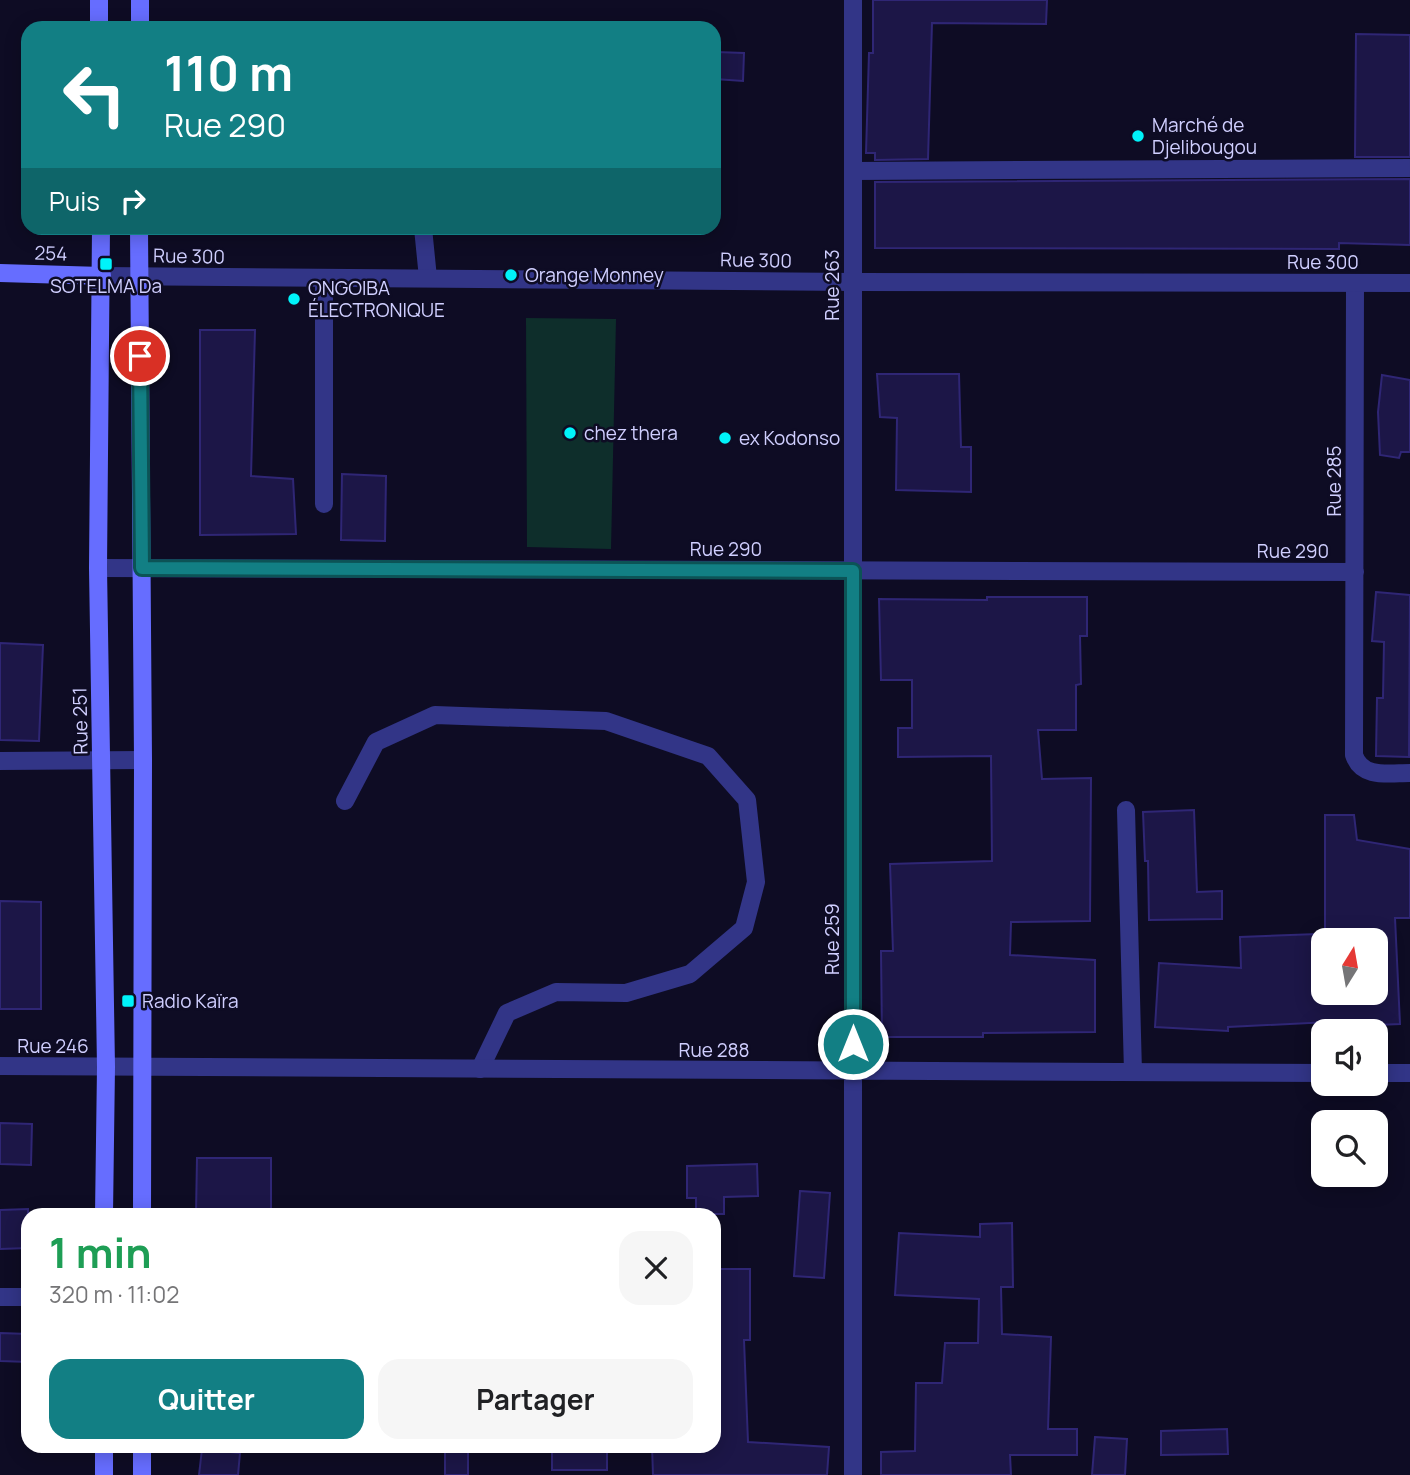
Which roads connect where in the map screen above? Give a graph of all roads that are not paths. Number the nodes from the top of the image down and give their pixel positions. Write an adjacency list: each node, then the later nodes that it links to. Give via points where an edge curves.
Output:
1 (99, 0): 4 (main road)
2 (140, 0): 5 (main road)
3 (853, 0): 7 (street, Rue 263)
4 (99, 21)
5 (140, 21)
6 (1410, 168): 7 (street)
7 (853, 171): 16 (street, Rue 263)
8 (101, 235): 12 (main road, Rue 251)
9 (139, 235): 13 (main road)
10 (424, 235): 15 (street)
11 (0, 273): 12 (main road, 254)
12 (102, 276): 13 (street, Rue 300); 20 (main road, Rue 251)
13 (139, 276): 14 (street, Rue 300); 21 (main road)
14 (324, 278): 15 (street, Rue 300); 19 (street)
15 (428, 278): 16 (street, Rue 300)
16 (853, 282): 18 (street, Rue 300); 22 (street, Rue 263)
17 (1410, 283): 18 (street, Rue 300)
18 (1355, 284): 23 (street, Rue 285)
19 (324, 504)
20 (98, 568): 21 (street, Rue 290); 24 (main road, Rue 251)
21 (142, 568): 22 (street, Rue 290); 26 (main road)
22 (853, 571): 23 (street, Rue 290); 34 (street, Rue 259)
23 (1355, 572): 27 (street, Rue 285, via 1354,755 1371,773)
24 (102, 759): 25 (street); 26 (street); 31 (main road, Rue 251)
25 (0, 761)
26 (143, 761): 32 (main road)
27 (1410, 773)
28 (345, 801): 33 (street, via 376,743 435,715 606,721 708,755 747,800 756,881 744,928 690,974 626,993 556,992 508,1013)
29 (1126, 810): 35 (street)
30 (0, 1066): 31 (street, Rue 246)
31 (106, 1067): 32 (street, Rue 288); 39 (main road, Rue 251)
32 (143, 1067): 33 (street, Rue 288); 40 (main road)
33 (480, 1069): 34 (street, Rue 288)
34 (853, 1072): 35 (street, Rue 288); 47 (street, Rue 259)
35 (1133, 1072): 36 (street, Rue 288)
36 (1311, 1073)
37 (1388, 1073): 38 (street)
38 (1410, 1073)
39 (104, 1208)
40 (142, 1208)
41 (0, 1297): 42 (street)
42 (21, 1297)
43 (104, 1453): 45 (main road)
44 (142, 1453): 46 (main road)
45 (104, 1475)
46 (142, 1475)
47 (853, 1475)

